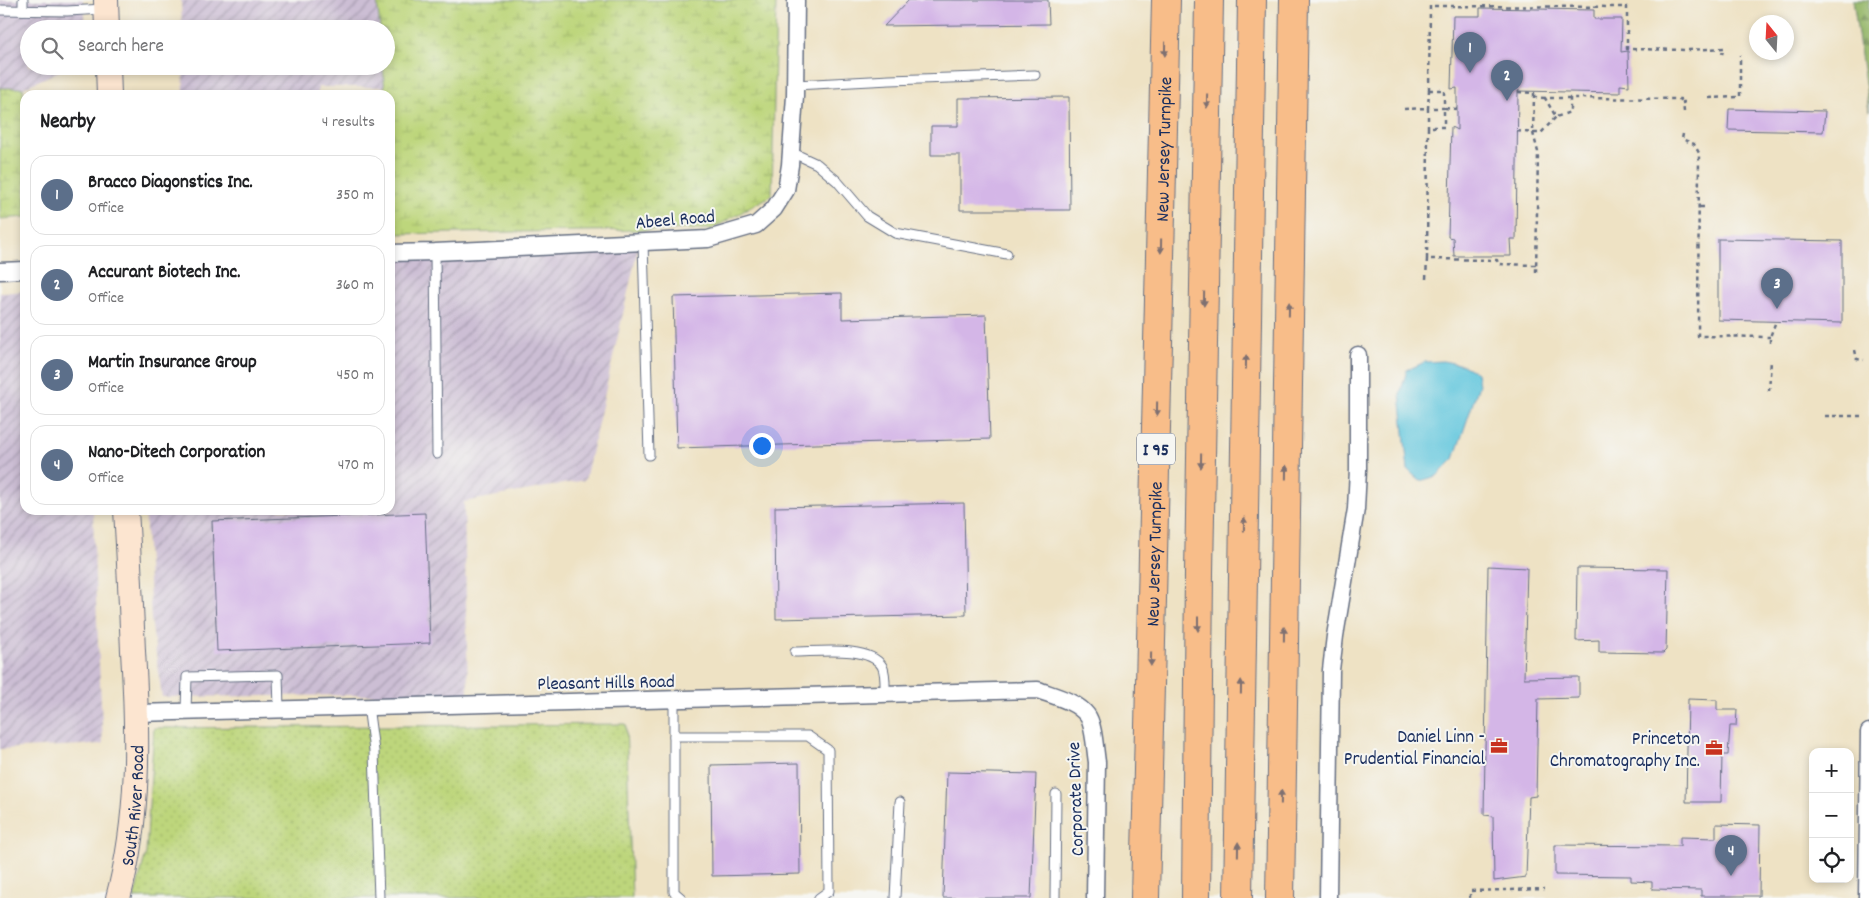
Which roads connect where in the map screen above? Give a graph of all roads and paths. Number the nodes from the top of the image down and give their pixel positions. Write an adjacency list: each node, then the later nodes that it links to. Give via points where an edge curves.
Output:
1 (23, 0): 8 (lane)
2 (796, 0): 14 (street, Abeel Road)
3 (1166, 0): 80 (highway, New Jersey Turnpike / I 95, one-way to 80)
4 (1209, 0): 81 (highway, I 95, one-way to 81)
5 (1252, 0): 82 (highway, one-way to 5)
6 (1294, 0): 83 (highway, one-way to 6)
7 (0, 10): 8 (lane)
8 (23, 10): 9 (lane)
9 (106, 12)
10 (1722, 54): 16 (path, via 1724,48 1627,49 1627,6 1430,6)
11 (1740, 55): 21 (path, via 1740,97)
12 (108, 75): 15 (main road)
13 (1035, 75): 14 (lane)
14 (795, 85): 34 (street, Abeel Road)
15 (109, 90)
16 (1429, 90): 24 (path); 25 (path, via 1444,90)
17 (1518, 92): 18 (path, via 1534,93)
18 (1534, 97): 19 (path); 32 (path)
19 (1545, 98): 20 (path); 29 (path)
20 (1570, 98): 22 (path, via 1680,99); 29 (path, via 1570,112)
21 (1709, 98)
22 (1683, 102): 23 (path); 28 (path)
23 (1688, 102)
24 (1428, 108): 25 (path); 26 (path); 30 (path)
25 (1444, 108): 27 (path); 30 (path, via 1444,127)
26 (1404, 109)
27 (1457, 109)
28 (1684, 112)
29 (1556, 117): 32 (path, via 1541,132)
30 (1428, 127): 41 (path)
31 (1517, 131): 32 (path)
32 (1533, 133): 42 (path, via 1539,170)
33 (1683, 134): 35 (path, via 1682,139 1694,144 1699,153)
34 (791, 152): 37 (street, Abeel Road, via 786,190 774,209 756,224 708,239); 40 (lane, via 817,164 837,181 867,216 895,232)
35 (1700, 207): 36 (path); 48 (path, via 1698,336)
36 (1708, 207)
37 (643, 242): 38 (street, Abeel Road); 58 (lane)
38 (435, 252): 39 (street, Abeel Road); 57 (lane)
39 (395, 253)
40 (1007, 254)
41 (1427, 259): 42 (path, via 1497,260 1498,264); 46 (path)
42 (1536, 265): 45 (path)
43 (20, 270): 44 (street)
44 (0, 271)
45 (1536, 272)
46 (1426, 279)
47 (1776, 321): 48 (path)
48 (1770, 337): 49 (path)
49 (1770, 343)
50 (1855, 350): 53 (path, via 1857,359)
51 (1358, 355): 84 (street, via 1356,509 1331,670)
52 (1771, 360): 54 (path)
53 (1864, 360)
54 (1769, 391)
55 (1825, 416): 56 (path)
56 (1862, 416)
57 (437, 454)
58 (649, 455)
59 (126, 515): 67 (main road, South River Road)
60 (795, 652): 61 (lane, via 856,652 874,658 883,668)
61 (885, 694): 62 (street, Pleasant Hills Road); 63 (street, Pleasant Hills Road, via 1038,690)
62 (674, 699): 64 (street, Pleasant Hills Road); 69 (lane)
63 (1075, 705): 79 (street, Corporate Drive, via 1088,716 1097,762)
64 (368, 706): 65 (street, Pleasant Hills Road); 74 (lane, via 374,751)
65 (279, 708): 66 (street, Pleasant Hills Road); 66 (lane, via 278,675 187,677)
66 (186, 711): 67 (street, Pleasant Hills Road)
67 (136, 713): 73 (main road, South River Road, via 134,816)
68 (1869, 732): 86 (street)
69 (674, 736): 75 (lane, via 674,892); 76 (lane, via 808,736 828,750 829,891)
70 (1056, 794): 78 (lane)
71 (900, 802): 77 (lane)
72 (1544, 889): 85 (path, via 1470,890)
73 (118, 898)
74 (379, 898)
75 (681, 898)
76 (819, 898)
77 (895, 898)
78 (1055, 898)
79 (1096, 898)
80 (1145, 898)
81 (1196, 898)
82 (1238, 898)
83 (1280, 898)
84 (1328, 898)
85 (1470, 898)
86 (1867, 898)

